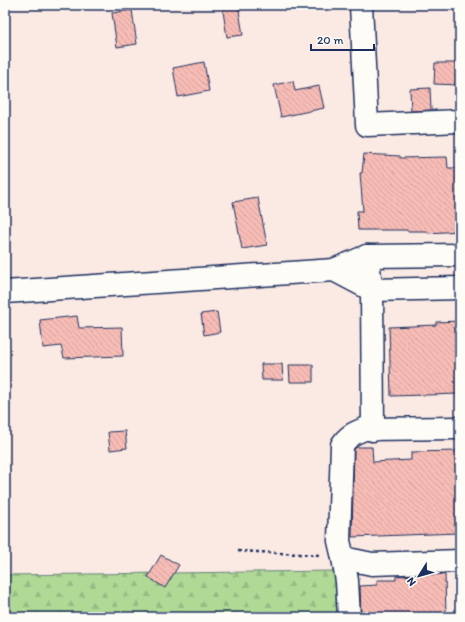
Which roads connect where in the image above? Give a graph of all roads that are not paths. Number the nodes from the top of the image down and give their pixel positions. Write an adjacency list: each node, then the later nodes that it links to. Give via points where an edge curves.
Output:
1 (361, 5): 2 (street, via 367,125)
2 (460, 121)
3 (460, 255): 4 (street)
4 (367, 256): 5 (street); 7 (street)
5 (334, 270): 7 (street); 8 (street)
6 (460, 288): 7 (street)
7 (372, 290): 10 (street)
8 (5, 292)
9 (460, 428): 10 (street)
10 (373, 430): 11 (street, via 354,432 342,445 339,541)
11 (343, 558): 12 (street, via 372,564); 13 (street)
12 (460, 561)
13 (349, 617)

